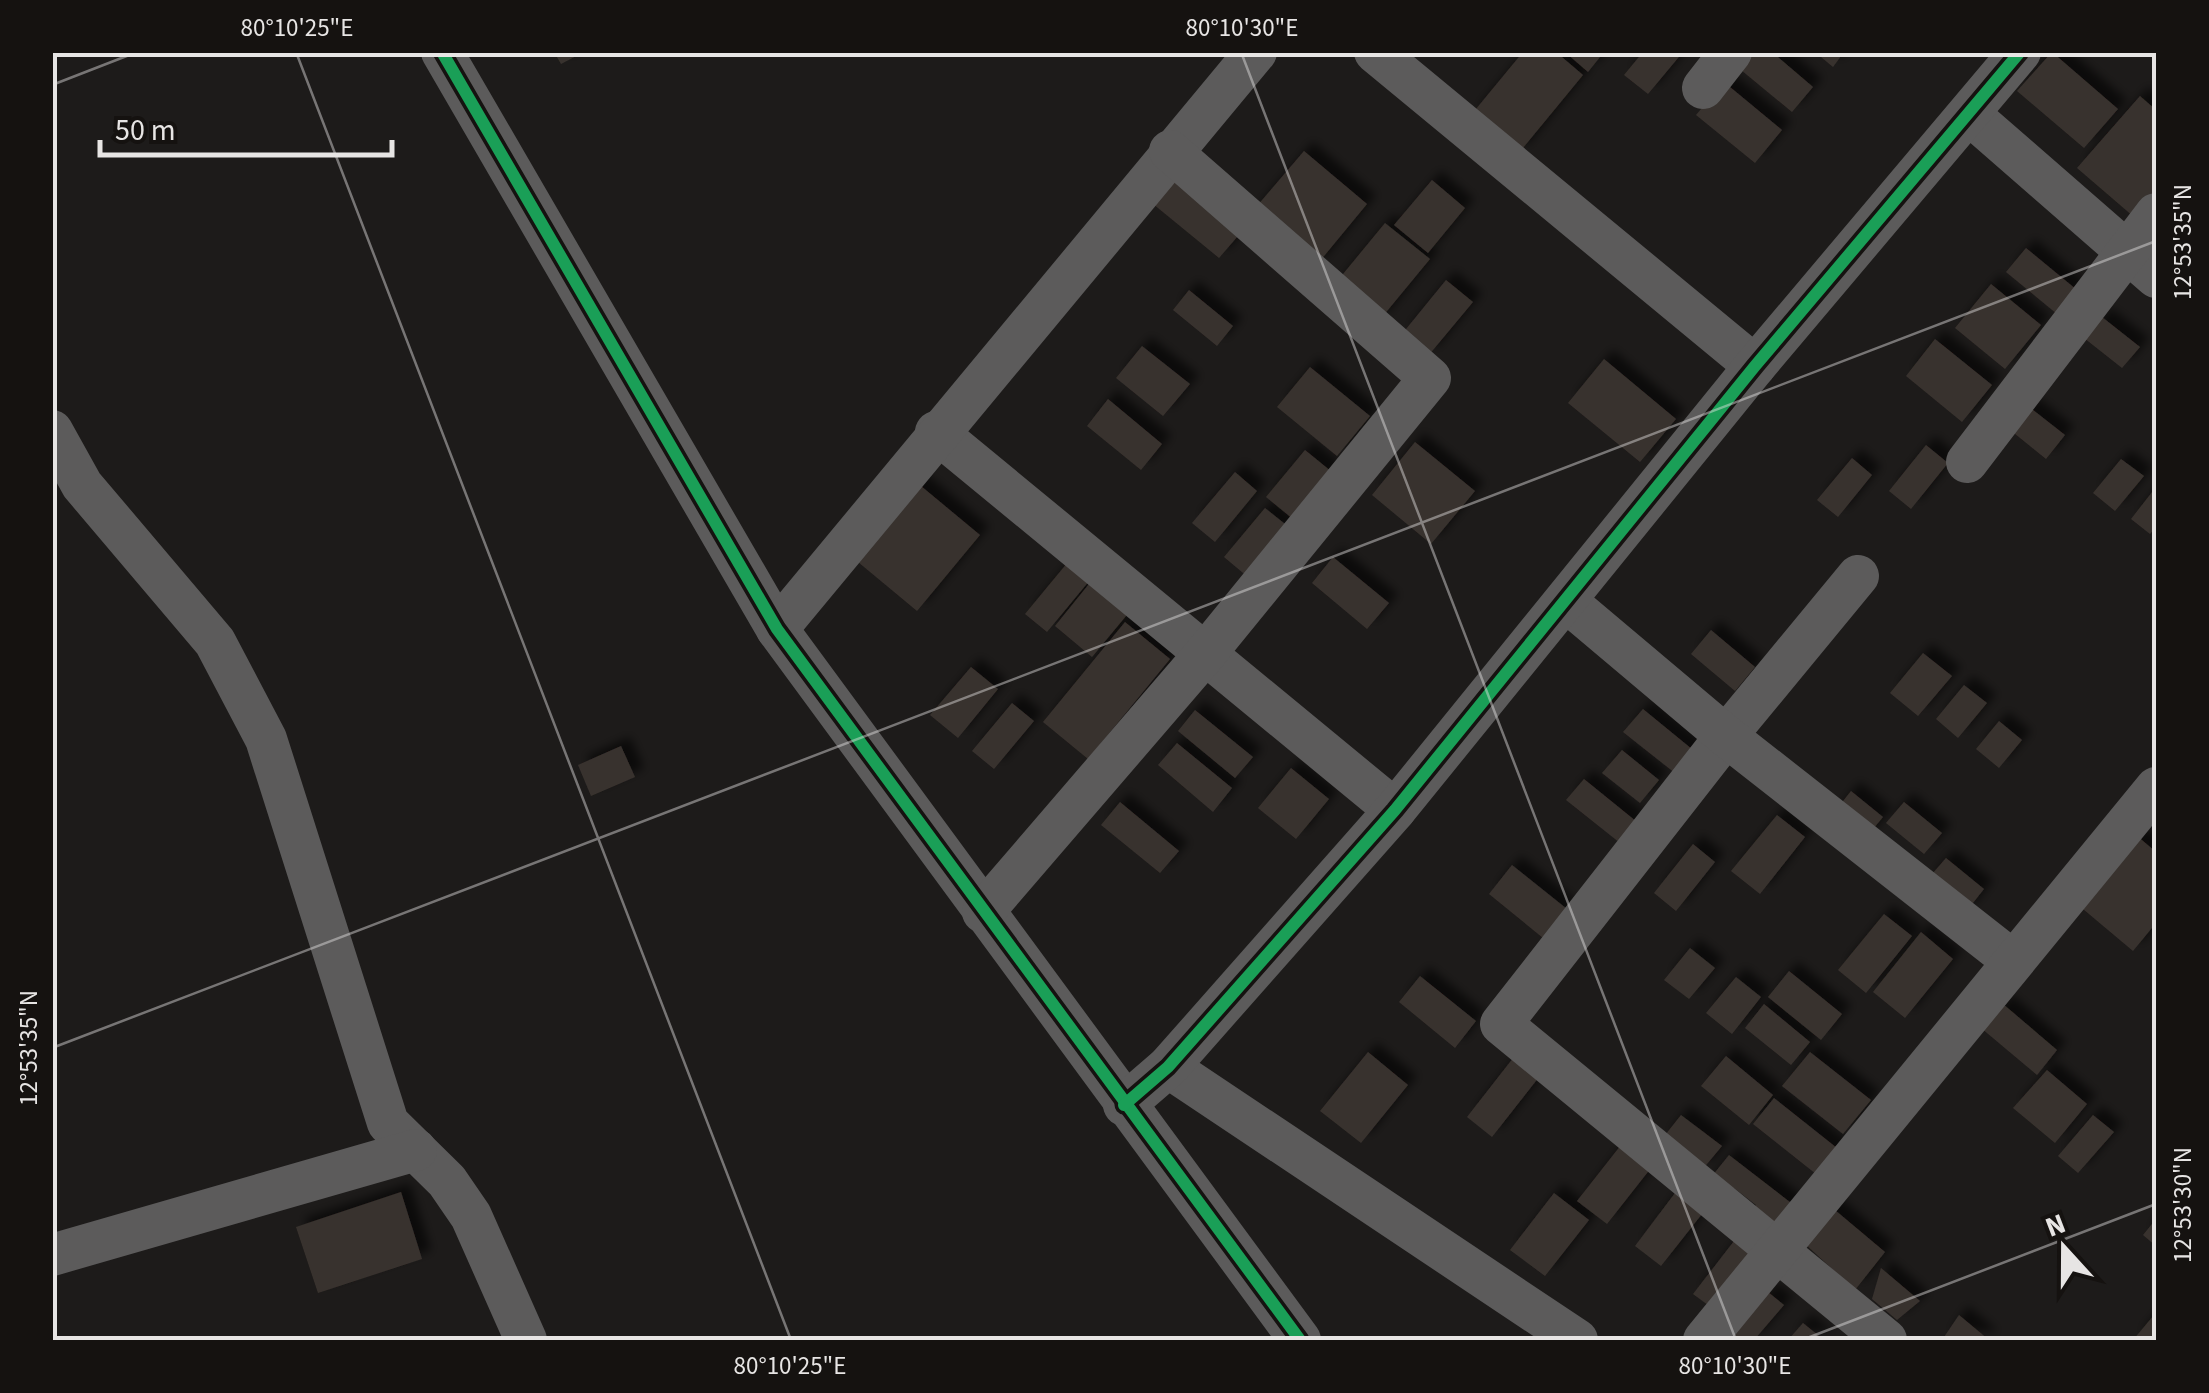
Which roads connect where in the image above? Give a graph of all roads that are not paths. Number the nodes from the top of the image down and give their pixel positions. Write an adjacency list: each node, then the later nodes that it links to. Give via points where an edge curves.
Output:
1 (442, 52): 18 (street)
2 (1256, 52): 8 (street)
3 (1376, 52): 11 (street)
4 (1730, 52): 6 (street)
5 (2020, 52): 7 (street)
6 (1703, 88)
7 (1969, 114): 10 (street); 11 (street)
8 (1170, 152): 13 (street); 19 (street, via 1430,378)
9 (2156, 214): 10 (street)
10 (2141, 265): 14 (street)
11 (1755, 366): 17 (street)
12 (52, 431): 15 (street)
13 (936, 432): 18 (street); 19 (street)
14 (1967, 462)
15 (67, 490): 27 (street, via 215,642 266,740 388,1122)
16 (1858, 576): 20 (street)
17 (1567, 602): 20 (street); 22 (street)
18 (777, 629): 23 (street)
19 (1205, 654): 22 (street); 23 (street)
20 (1726, 736): 24 (street); 28 (street, via 1501,1024)
21 (2156, 788): 24 (street)
22 (1395, 810): 25 (street)
23 (983, 912): 26 (street)
24 (2013, 961): 28 (street)
25 (1168, 1068): 26 (street); 32 (street)
26 (1124, 1105): 31 (street)
27 (416, 1150): 29 (street); 30 (street, via 471,1216)
28 (1775, 1248): 33 (street); 34 (street)
29 (52, 1255)
30 (526, 1340)
31 (1300, 1340)
32 (1577, 1340)
33 (1704, 1340)
34 (1886, 1340)

